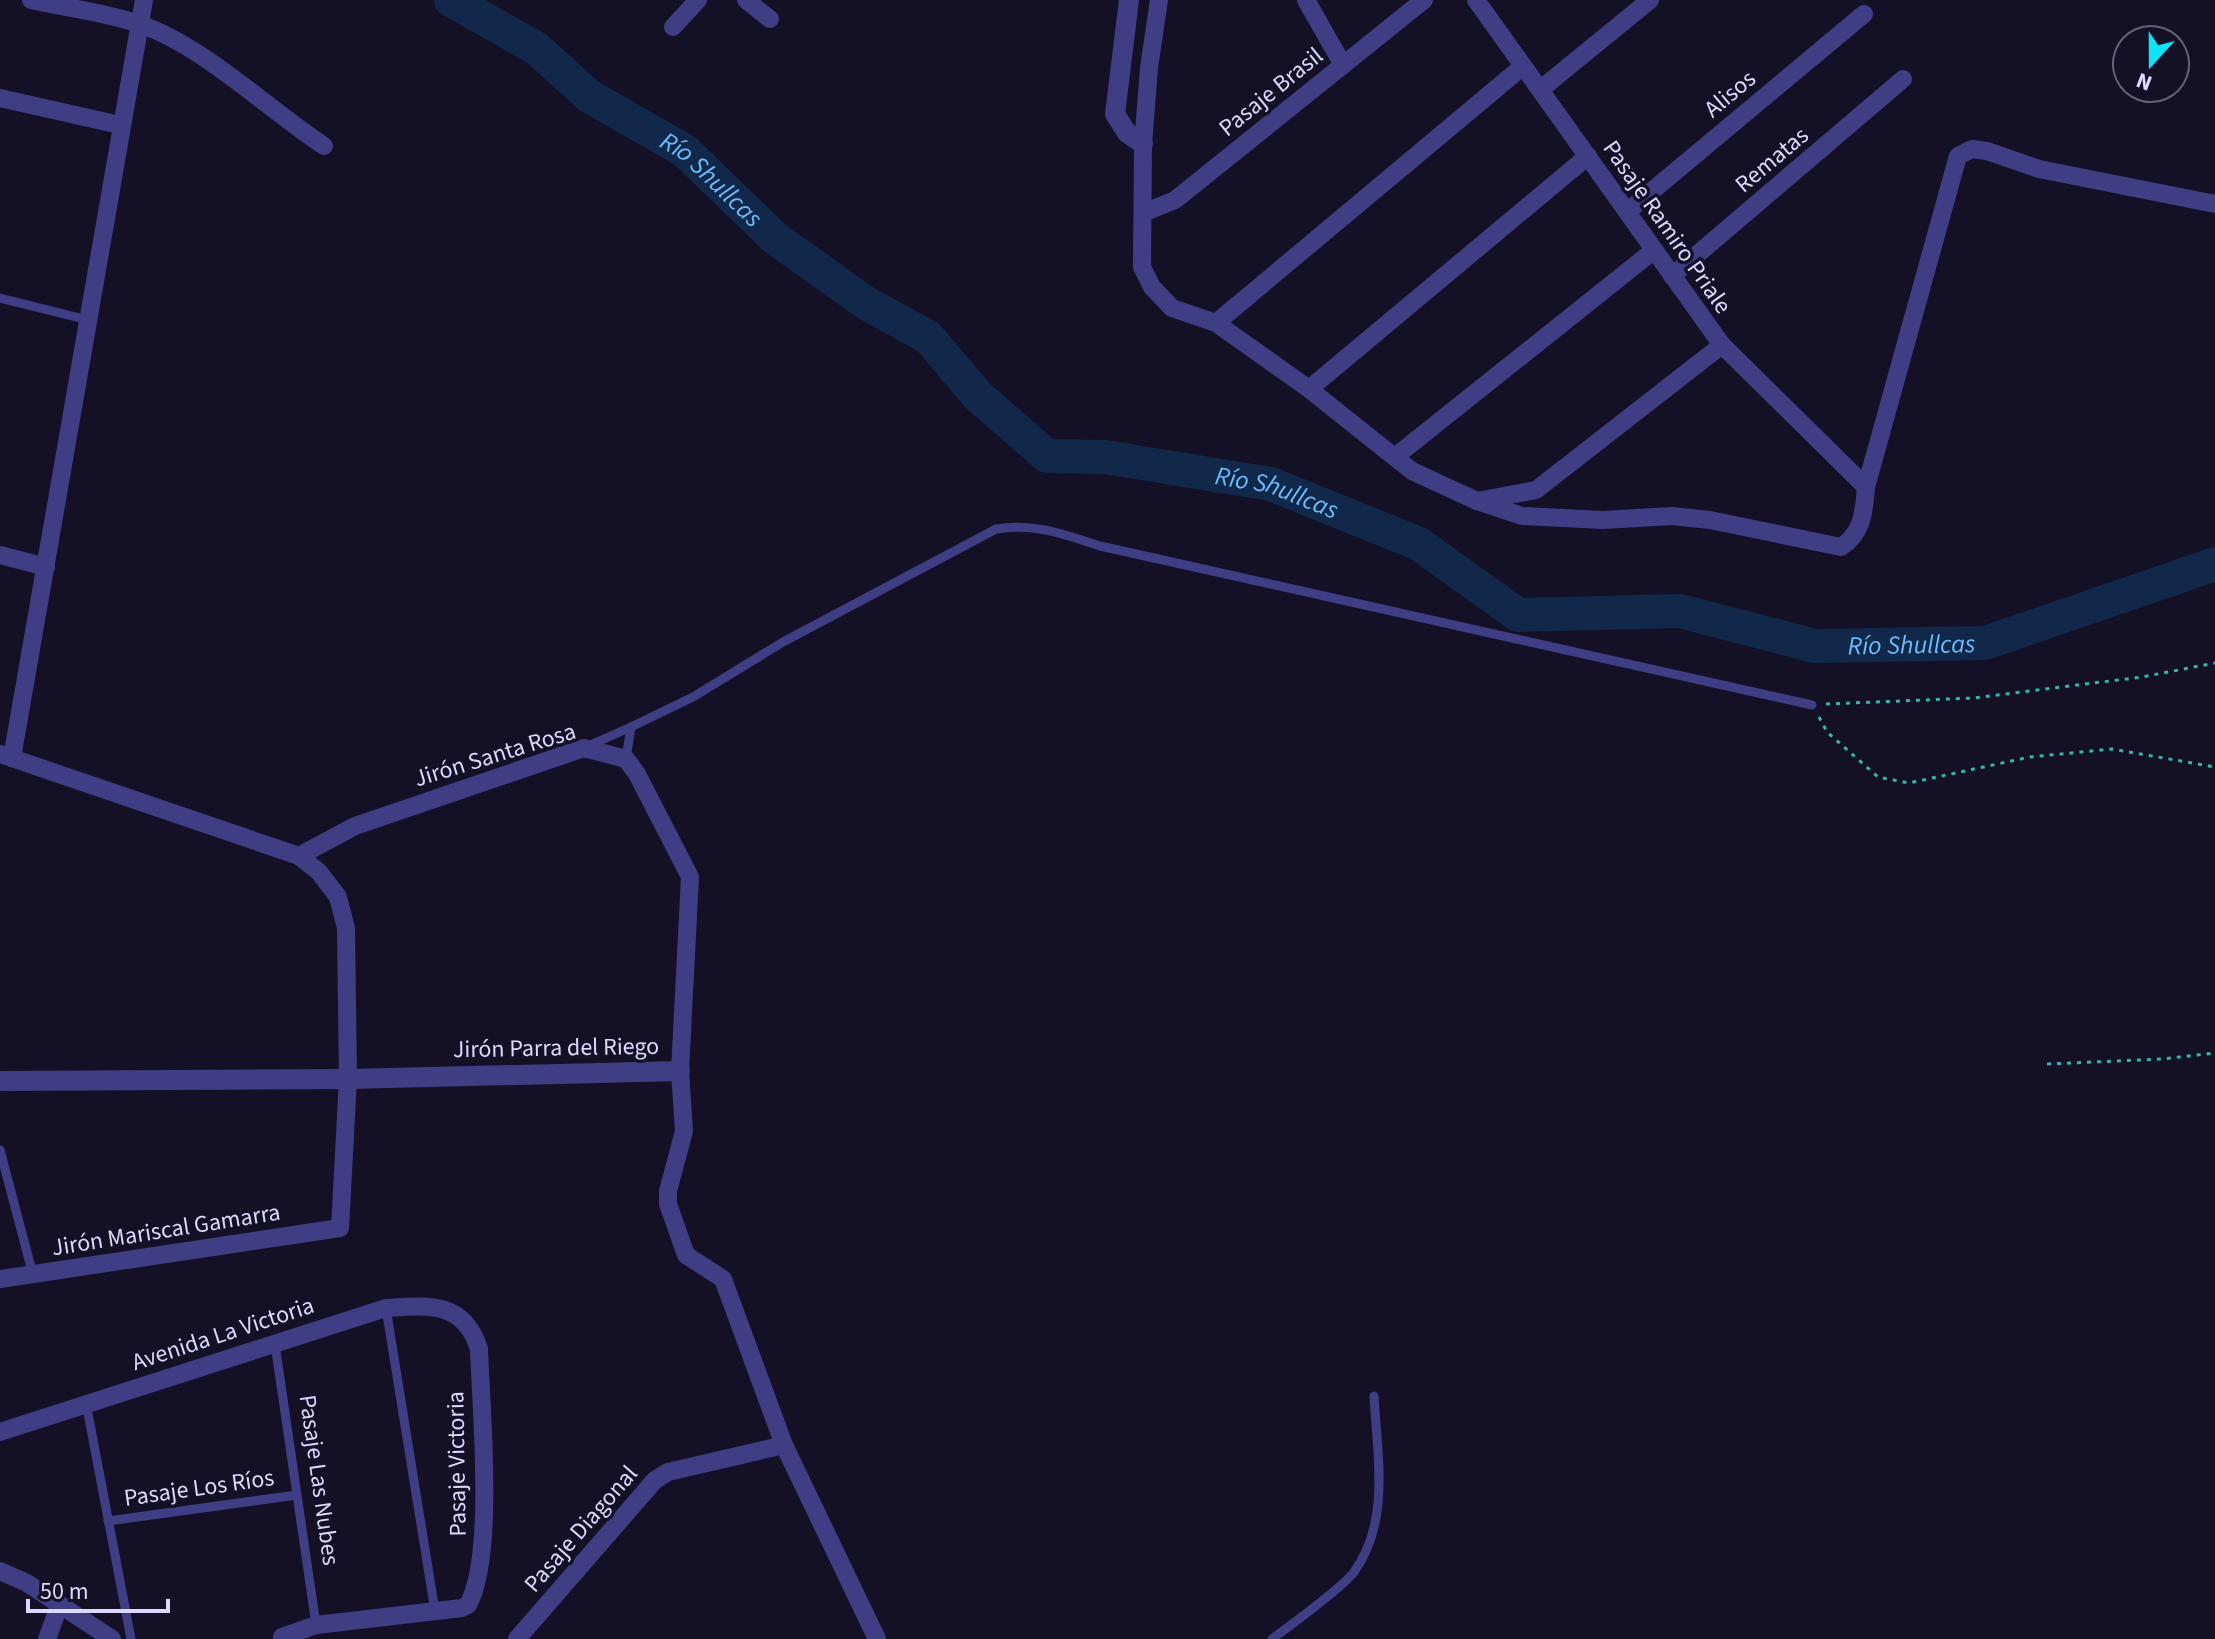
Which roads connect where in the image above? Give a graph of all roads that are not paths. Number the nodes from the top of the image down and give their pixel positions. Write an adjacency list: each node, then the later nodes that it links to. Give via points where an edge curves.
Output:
1 (31, 0): 13 (street)
2 (144, 0): 13 (street)
3 (698, 0): 14 (street)
4 (746, 0): 12 (street)
5 (1129, 0): 21 (street, via 1115,114 1127,133)
6 (1159, 0): 21 (street)
7 (1306, 0): 15 (street)
8 (1424, 0): 15 (street, Pasaje Brasil)
9 (1476, 0): 16 (street, Pasaje Ramiro Priale)
10 (1650, 0): 18 (street)
11 (1864, 14): 25 (street, Alisos)
12 (770, 19)
13 (139, 24): 20 (street); 22 (street, via 189,50)
14 (673, 27)
15 (1343, 65): 26 (street, Pasaje Brasil, via 1175,200)
16 (1522, 67): 18 (street, Pasaje Ramiro Priale); 31 (street)
17 (1903, 79): 28 (street, Rematas)
18 (1541, 89): 23 (street, Pasaje Ramiro Priale)
19 (0, 98): 20 (street)
20 (120, 125): 30 (street)
21 (1143, 144): 26 (street)
22 (324, 146)
23 (1588, 156): 25 (street, Pasaje Ramiro Priale); 33 (street)
24 (2215, 204): 35 (street, via 2039,169 1987,151 1964,151 1953,168)
25 (1628, 211): 27 (street, Pasaje Ramiro Priale)
26 (1143, 213): 31 (street, via 1142,267 1152,287 1172,308)
27 (1653, 251): 28 (street, Pasaje Ramiro Priale); 34 (street)
28 (1672, 276): 32 (street, Pasaje Ramiro Priale)
29 (0, 298): 30 (lane)
30 (88, 320): 38 (street)
31 (1216, 323): 33 (street)
32 (1722, 345): 35 (street); 36 (street, Pasaje Ramiro Priale, via 1536,490)
33 (1309, 389): 34 (street)
34 (1396, 456): 36 (street, via 1412,471)
35 (1866, 487): 36 (street, via 1861,525 1850,541 1833,548 1710,520 1522,516)
36 (1477, 501)
37 (0, 555): 38 (street)
38 (46, 567): 42 (street)
39 (1812, 705): 40 (lane, via 1114,550 1041,526 1017,526 996,529)
40 (631, 727): 41 (lane); 43 (lane)
41 (584, 748): 43 (street, Jirón Santa Rosa); 44 (street, Jirón Santa Rosa, via 355,826)
42 (6, 756): 44 (street)
43 (626, 759): 45 (street, via 690,877)
44 (299, 856): 46 (street, via 338,897 346,928)
45 (680, 1071): 46 (street, Jirón Parra del Riego); 57 (street, Jirón Parra del Riego, via 684,1131 668,1204 686,1255 723,1279)
46 (348, 1079): 47 (street, Jirón Parra del Riego); 49 (street, Jirón Mariscal Gamarra, via 340,1228)
47 (0, 1081)
48 (0, 1150): 49 (lane)
49 (33, 1275): 50 (street, Jirón Mariscal Gamarra)
50 (0, 1279)
51 (386, 1308): 52 (street, Avenida La Victoria, via 421,1305); 53 (street, Avenida La Victoria); 62 (lane)
52 (464, 1319): 62 (street, Pasaje Victoria, via 479,1349 483,1557 472,1598 462,1608)
53 (275, 1343): 55 (street, Avenida La Victoria); 58 (lane, Pasaje Las Nubes)
54 (1374, 1396): 70 (lane, via 1379,1498 1377,1520 1361,1560 1340,1586)
55 (86, 1402): 56 (street, Avenida La Victoria); 59 (lane)
56 (0, 1432)
57 (784, 1445): 68 (street, Pasaje Diagonal, via 668,1472 655,1480); 69 (street, Jirón Parra del Riego)
58 (297, 1495): 59 (lane, Pasaje Los Ríos); 63 (lane, Pasaje Las Nubes)
59 (108, 1521): 67 (lane)
60 (0, 1571): 61 (street)
61 (59, 1606): 65 (street); 66 (street)
62 (435, 1611): 63 (street)
63 (316, 1625): 64 (street)
64 (279, 1638)
65 (47, 1639)
66 (111, 1639)
67 (131, 1639)
68 (517, 1639)
69 (877, 1639)
70 (1272, 1639)

